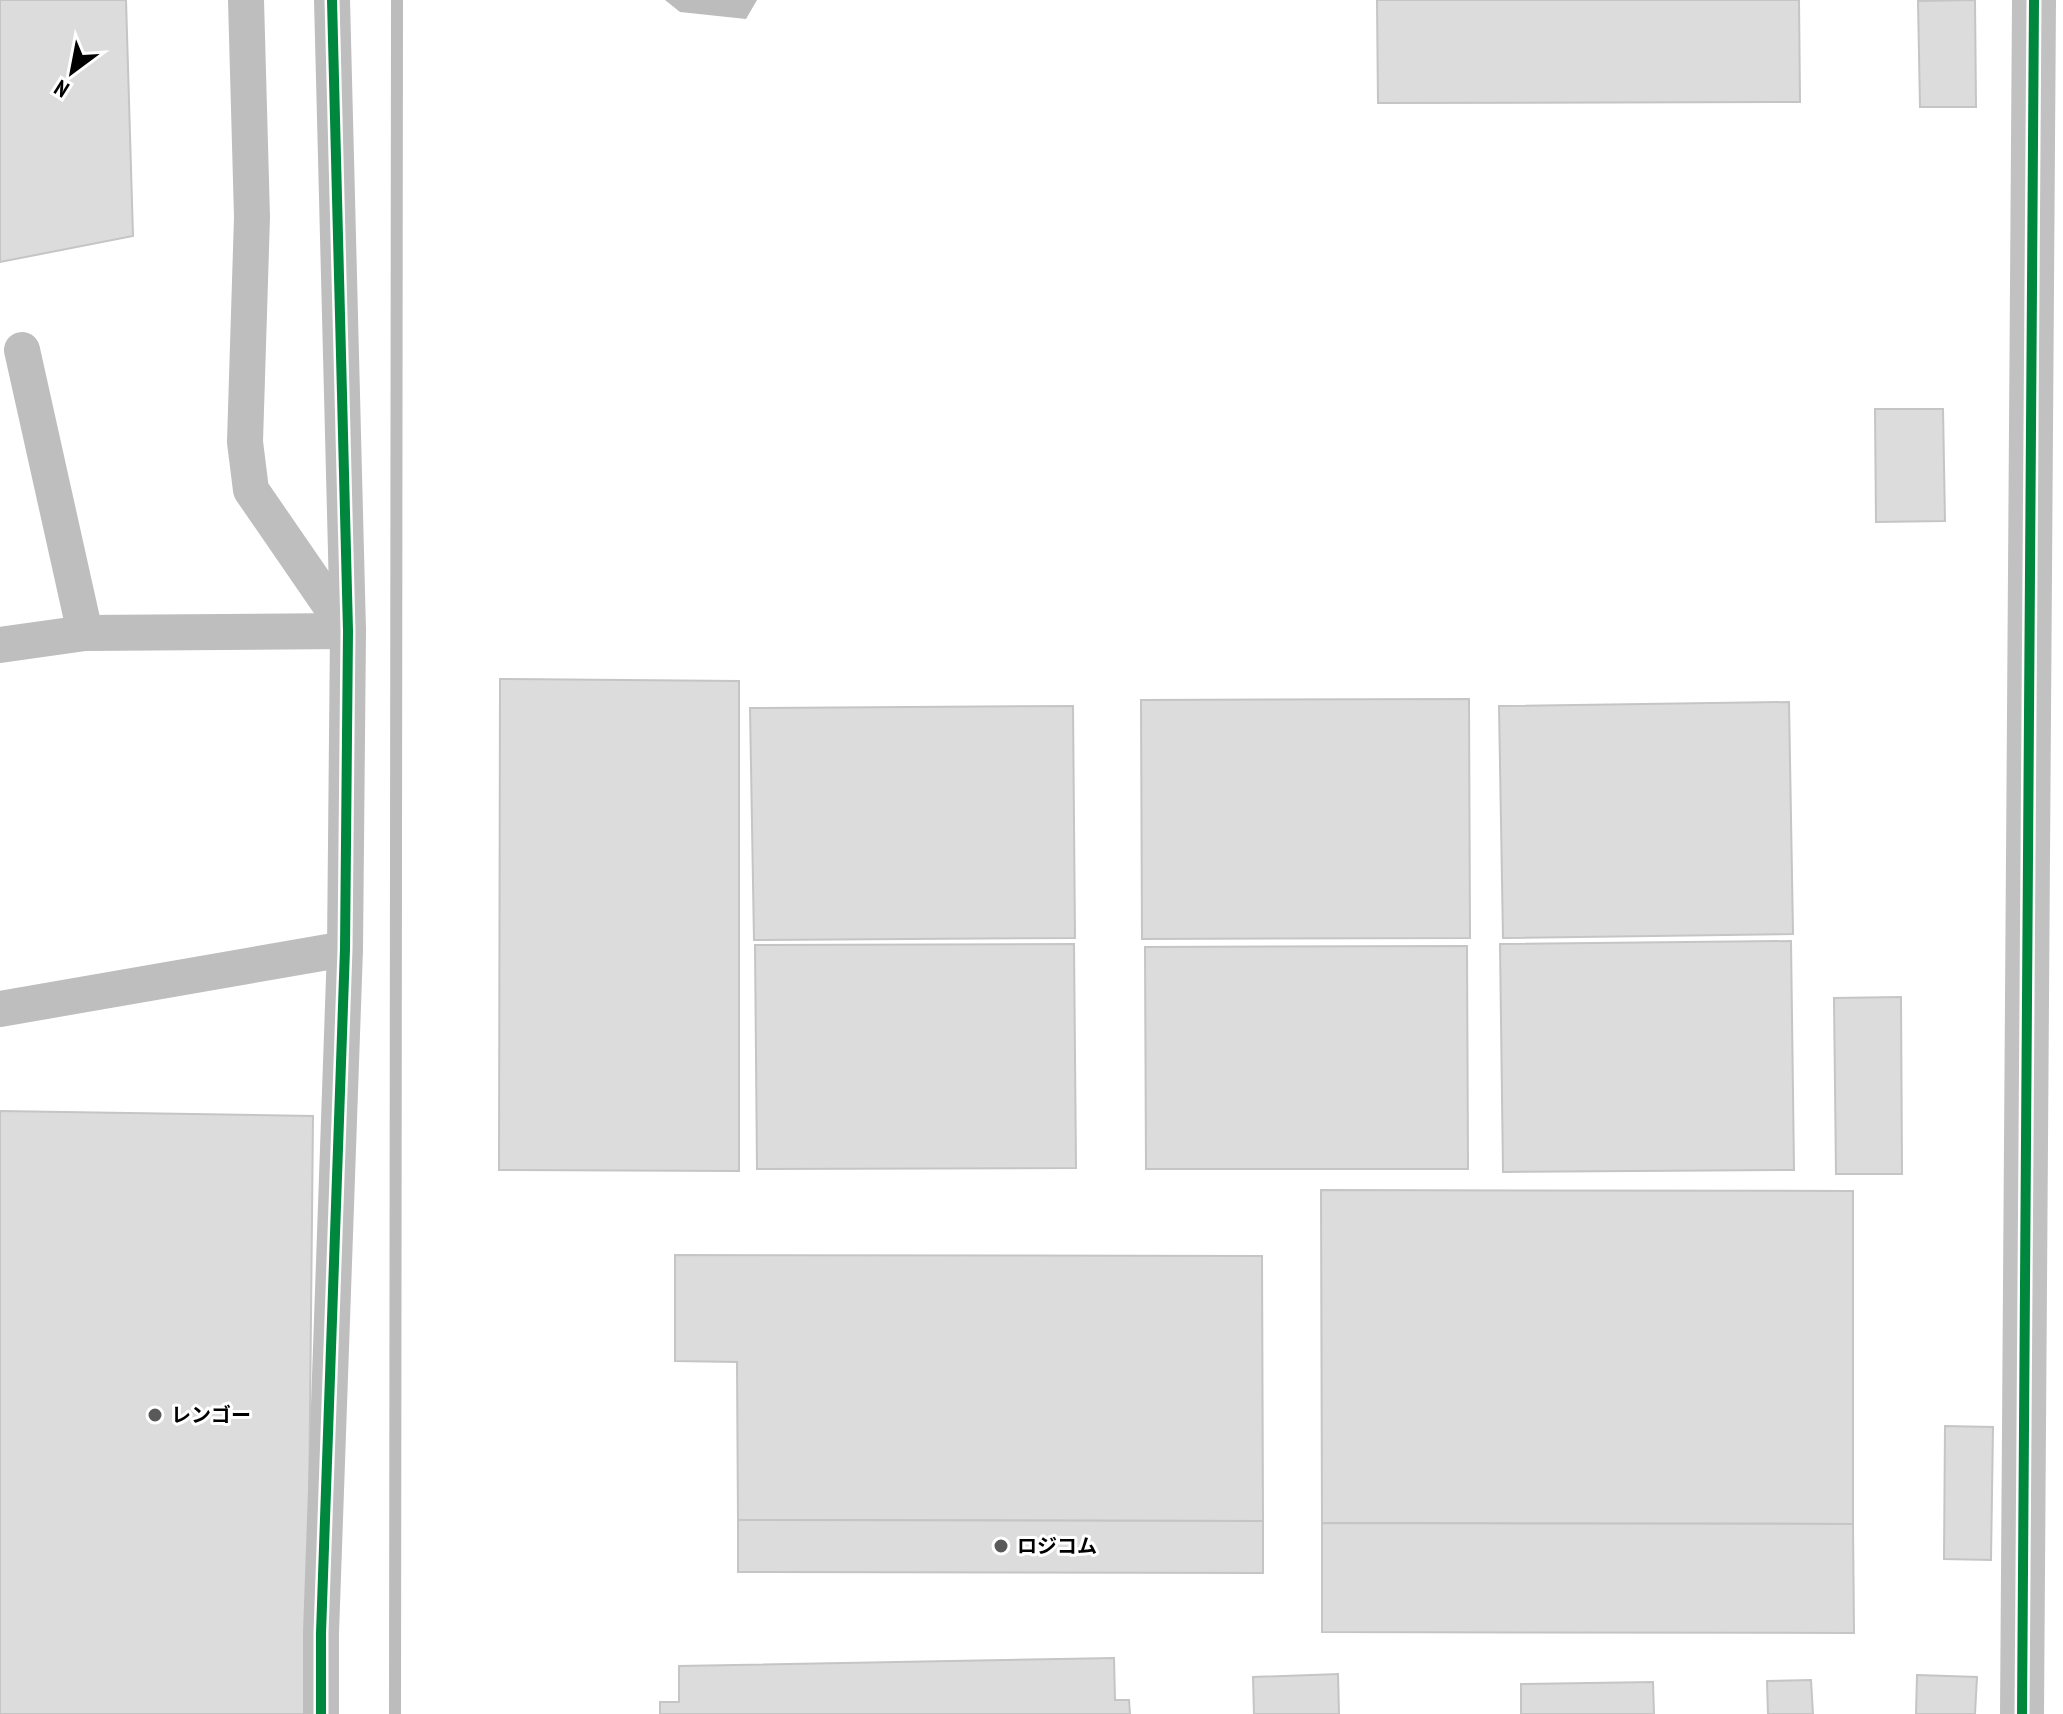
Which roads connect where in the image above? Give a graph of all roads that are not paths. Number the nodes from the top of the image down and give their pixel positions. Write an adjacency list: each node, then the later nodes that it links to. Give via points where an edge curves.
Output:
1 (246, 0): 5 (street, via 252,217 245,442 251,490)
2 (332, 0): 5 (street)
3 (2034, 0): 11 (street)
4 (22, 350): 6 (street)
5 (348, 631): 6 (street); 8 (street)
6 (85, 633): 7 (street)
7 (0, 645)
8 (345, 949): 9 (street); 10 (street)
9 (0, 1009)
10 (321, 1714)
11 (2022, 1714)

